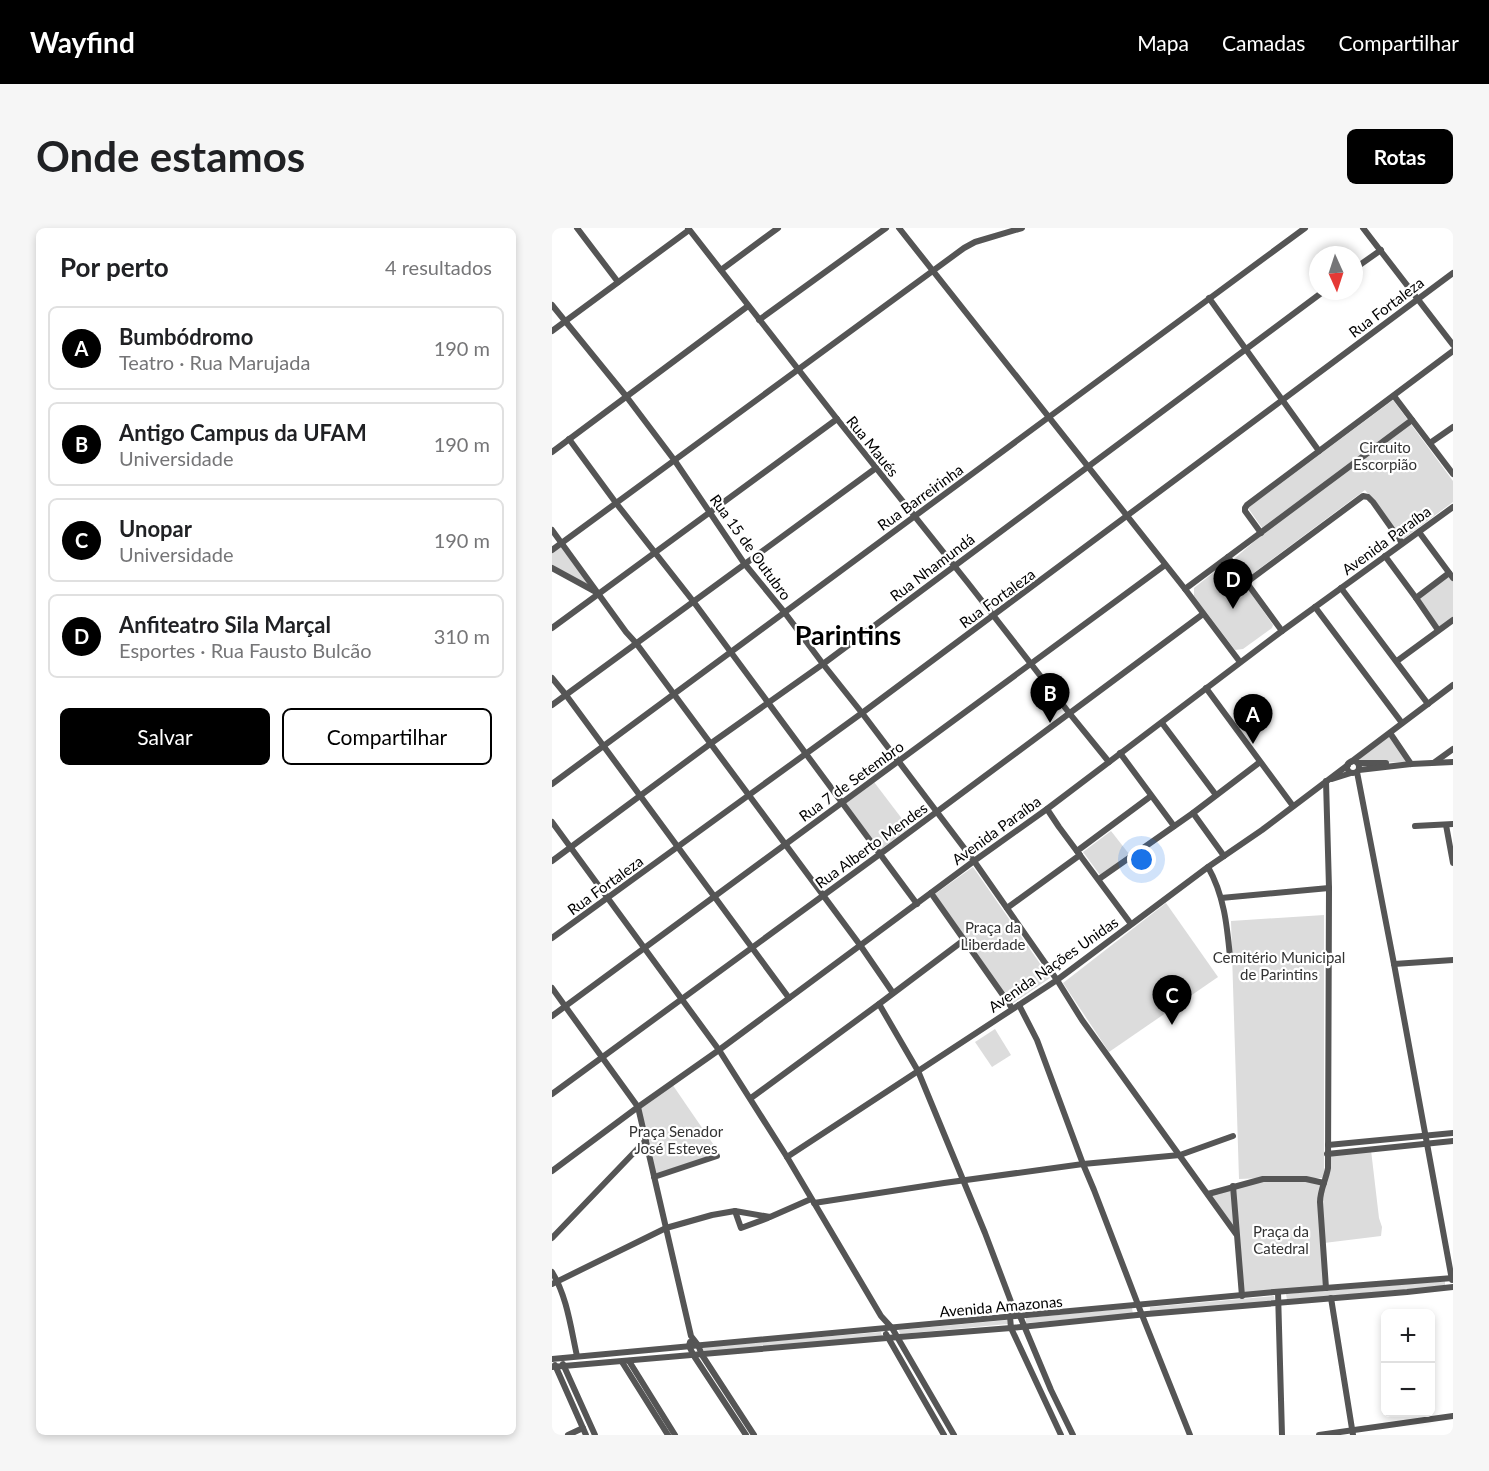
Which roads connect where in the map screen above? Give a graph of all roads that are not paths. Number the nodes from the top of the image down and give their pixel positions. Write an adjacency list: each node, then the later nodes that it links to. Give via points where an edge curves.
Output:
1 (577, 228): 14 (street)
2 (778, 228): 11 (street)
3 (886, 228): 20 (street)
4 (899, 228): 12 (street)
5 (1022, 228): 12 (street, via 970,244)
6 (1304, 228): 15 (street, Rua Barreirinha)
7 (1363, 228): 9 (street)
8 (689, 229): 11 (street, Rua Maués); 14 (street)
9 (1381, 250): 10 (street); 16 (street)
10 (1363, 263)
11 (721, 270): 19 (street, Rua Maués)
12 (934, 271): 26 (street); 30 (street)
13 (1453, 273): 16 (street, Rua Fortaleza)
14 (618, 282): 21 (street)
15 (1209, 298): 24 (street); 30 (street, Rua Barreirinha)
16 (1418, 299): 23 (street); 29 (street, Rua Fortaleza)
17 (1312, 300): 24 (street, Rua Nhamundá)
18 (552, 305): 21 (street, Rua 15 de Outubro)
19 (748, 306): 20 (street, Rua Maués); 27 (street)
20 (759, 320): 26 (street, Rua Maués)
21 (565, 321): 22 (street); 27 (street, Rua 15 de Outubro)
22 (552, 331)
23 (1453, 345)
24 (1246, 349): 29 (street); 39 (street, Rua Nhamundá)
25 (1453, 351): 28 (street)
26 (798, 370): 31 (street, Rua Maués); 38 (street)
27 (626, 396): 34 (street); 38 (street, Rua 15 de Outubro)
28 (1394, 396): 32 (street); 36 (street)
29 (1282, 399): 36 (street); 46 (street, Rua Fortaleza)
30 (1050, 418): 39 (street); 45 (street, Rua Barreirinha)
31 (837, 419): 40 (street, Rua Maués); 44 (street)
32 (1412, 420): 35 (street); 48 (street)
33 (1453, 427): 35 (street)
34 (569, 439): 37 (street); 42 (street)
35 (1430, 443): 41 (street)
36 (1319, 451): 48 (street, via 1246,507 1245,512)
37 (552, 452)
38 (675, 461): 42 (street); 44 (street, Rua 15 de Outubro)
39 (1088, 466): 46 (street); 57 (street, Rua Nhamundá)
40 (876, 468): 45 (street, Rua Maués); 56 (street)
41 (1453, 474)
42 (616, 503): 50 (street); 53 (street)
43 (1453, 507): 49 (street, Avenida Paraíba)
44 (710, 512): 53 (street); 56 (street, Rua 15 de Outubro)
45 (915, 516): 57 (street, Rua Maués); 68 (street, Rua Barreirinha)
46 (1127, 516): 58 (street); 70 (street, Rua Fortaleza)
47 (552, 530): 50 (street)
48 (1261, 532): 55 (street)
49 (1419, 532): 51 (street, Avenida Paraíba); 60 (street)
50 (562, 543): 52 (street); 64 (street)
51 (1402, 543): 54 (street, Avenida Paraíba); 61 (street, via 1373,502 1363,496)
52 (552, 550)
53 (655, 552): 64 (street); 66 (street)
54 (1384, 556): 62 (street, Avenida Paraíba); 65 (street)
55 (1228, 557): 61 (street); 63 (street)
56 (744, 563): 66 (street); 68 (street, Rua 15 de Outubro)
57 (954, 566): 70 (street, Rua Maués); 79 (street, Rua Nhamundá)
58 (1165, 566): 63 (street); 80 (street, Rua 7 de Setembro)
59 (552, 568): 64 (street)
60 (1451, 575): 65 (street)
61 (1247, 582): 74 (street)
62 (1341, 588): 67 (street, Avenida Paraíba); 77 (street)
63 (1185, 589): 69 (street)
64 (598, 594): 72 (street); 75 (street)
65 (1416, 598): 73 (street)
66 (693, 601): 75 (street); 76 (street)
67 (1315, 607): 74 (street, Avenida Paraíba); 92 (street)
68 (785, 613): 76 (street, Rua Barreirinha); 79 (street, Rua 15 de Outubro)
69 (1203, 614): 78 (street); 90 (street, Rua Alberto Mendes)
70 (993, 615): 80 (street, Rua Maués); 89 (street, Rua Fortaleza)
71 (1453, 620): 73 (street)
72 (552, 628)
73 (1438, 630): 77 (street)
74 (1282, 631): 78 (street, Avenida Paraíba)
75 (636, 644): 84 (street); 85 (street)
76 (730, 652): 84 (street, Rua Barreirinha); 86 (street)
77 (1397, 661): 87 (street)
78 (1240, 662): 83 (street, Avenida Paraíba)
79 (823, 664): 86 (street, Rua Nhamundá); 89 (street, Rua 15 de Outubro)
80 (1032, 664): 90 (street, Rua Maués); 99 (street, Rua 7 de Setembro)
81 (552, 678): 85 (street)
82 (1453, 685): 87 (street, Avenida Nações Unidas)
83 (1206, 688): 91 (street, Avenida Paraíba); 101 (street)
84 (673, 693): 94 (street); 95 (street, Rua Barreirinha)
85 (566, 695): 88 (street); 95 (street)
86 (767, 704): 94 (street, Rua Nhamundá); 97 (street)
87 (1428, 704): 92 (street, Avenida Nações Unidas)
88 (552, 705)
89 (862, 712): 97 (street, Rua Fortaleza); 99 (street, Rua 15 de Outubro)
90 (1070, 714): 100 (street, Rua Maués); 115 (street, Rua Alberto Mendes)
91 (1162, 723): 98 (street, Avenida Paraíba); 109 (street)
92 (1402, 723): 93 (street, Avenida Nações Unidas)
93 (1390, 733): 104 (street); 105 (street, Avenida Nações Unidas)
94 (710, 744): 108 (street); 110 (street, Rua Nhamundá)
95 (603, 745): 107 (street, Rua Barreirinha); 110 (street)
96 (1453, 749): 103 (street)
97 (806, 753): 108 (street, Rua Fortaleza); 112 (street)
98 (1120, 753): 100 (street, Avenida Paraíba); 111 (street)
99 (899, 761): 112 (street, Rua 7 de Setembro); 115 (street, Rua 15 de Outubro)
100 (1109, 762): 114 (street, Avenida Paraíba)
101 (1260, 762): 109 (street); 113 (street)
102 (1453, 762): 103 (street)
103 (1434, 763): 104 (street)
104 (1411, 764): 105 (street)
105 (1354, 767): 106 (street, Avenida Nações Unidas); 148 (street)
106 (1326, 781): 113 (street, Avenida Nações Unidas); 132 (street)
107 (552, 784)
108 (749, 795): 121 (street); 122 (street, Rua Fortaleza)
109 (1216, 795): 116 (street)
110 (641, 796): 122 (street); 123 (street, Rua Nhamundá)
111 (1151, 796): 119 (street); 124 (street)
112 (842, 803): 121 (street, Rua 7 de Setembro); 125 (street)
113 (1293, 806): 126 (street, Avenida Nações Unidas)
114 (1047, 809): 124 (street); 128 (street, Avenida Paraíba)
115 (936, 812): 125 (street, Rua Alberto Mendes); 128 (street, Rua 15 de Outubro)
116 (1193, 813): 119 (street); 126 (street)
117 (552, 822): 123 (street)
118 (1450, 824): 120 (street); 129 (street)
119 (1174, 826): 131 (street)
120 (1414, 826)
121 (785, 845): 134 (street); 135 (street, Rua 7 de Setembro)
122 (678, 846): 135 (street); 136 (street, Rua Fortaleza)
123 (571, 847): 127 (street, Rua Nhamundá); 136 (street)
124 (1079, 853): 131 (street); 139 (street)
125 (880, 854): 134 (street, Rua Alberto Mendes); 138 (street)
126 (1224, 856): 130 (street, Avenida Nações Unidas)
127 (552, 861)
128 (974, 861): 133 (street, Avenida Paraíba); 139 (street, Rua 15 de Outubro)
129 (1453, 863)
130 (1208, 867): 137 (street); 140 (street, Avenida Nações Unidas)
131 (1099, 879): 140 (street)
132 (1329, 888): 137 (street); 170 (street)
133 (931, 893): 138 (street, Avenida Paraíba); 142 (street)
134 (822, 896): 143 (street); 145 (street, Rua Alberto Mendes)
135 (714, 897): 144 (street, Rua 7 de Setembro); 145 (street)
136 (608, 898): 141 (street, Rua Fortaleza); 144 (street)
137 (1221, 898): 146 (street)
138 (917, 904): 143 (street, Avenida Paraíba)
139 (1007, 908): 149 (street, Rua 15 de Outubro)
140 (1131, 924): 149 (street, Avenida Nações Unidas)
141 (552, 938)
142 (964, 940): 151 (street); 156 (street)
143 (860, 945): 151 (street); 152 (street, Avenida Paraíba)
144 (646, 948): 153 (street); 155 (street, Rua 7 de Setembro)
145 (752, 948): 152 (street); 153 (street, Rua Alberto Mendes)
146 (1230, 957)
147 (1453, 960): 148 (street)
148 (1394, 964): 166 (street)
149 (1057, 980): 156 (street, Avenida Nações Unidas); 172 (street, Rua 15 de Outubro)
150 (552, 988): 155 (street)
151 (893, 993): 154 (street)
152 (789, 998): 158 (street, Avenida Paraíba)
153 (683, 999): 158 (street); 159 (street, Rua Alberto Mendes)
154 (879, 1004): 160 (street); 162 (street)
155 (566, 1006): 157 (street, Rua 7 de Setembro); 159 (street)
156 (1016, 1007): 160 (street, Avenida Nações Unidas); 175 (street, via 1036,1040)
157 (552, 1016)
158 (719, 1050): 162 (street); 163 (street, Avenida Paraíba)
159 (603, 1057): 161 (street, Rua Alberto Mendes); 163 (street)
160 (918, 1071): 174 (street, Avenida Nações Unidas); 178 (street)
161 (552, 1094)
162 (751, 1098): 174 (street)
163 (638, 1107): 167 (street); 176 (street, Avenida Paraíba)
164 (1453, 1133): 166 (street)
165 (1233, 1136): 172 (street)
166 (1426, 1136): 169 (street); 170 (street)
167 (646, 1140): 177 (street); 187 (street)
168 (1453, 1141): 169 (street)
169 (1427, 1144): 171 (street); 189 (street)
170 (1328, 1145): 171 (street)
171 (1327, 1154): 179 (street)
172 (1180, 1155): 175 (street); 181 (street, Rua 15 de Outubro)
173 (717, 1156): 177 (street)
174 (787, 1157): 182 (street)
175 (1083, 1164): 178 (street); 197 (street)
176 (552, 1171)
177 (654, 1177): 185 (street)
178 (963, 1180): 182 (street); 198 (street)
179 (1324, 1183): 180 (street, via 1272,1179); 192 (street, via 1320,1202)
180 (1233, 1186): 181 (street); 186 (street)
181 (1208, 1194): 186 (street, Rua 15 de Outubro)
182 (813, 1201): 184 (street); 200 (street)
183 (735, 1211): 184 (street); 184 (street, via 741,1228); 185 (street)
184 (770, 1217)
185 (666, 1228): 190 (street); 207 (street)
186 (1236, 1234): 194 (street)
187 (552, 1238)
188 (552, 1272): 190 (street)
189 (1452, 1278): 191 (street); 192 (street, Avenida Amazonas)
190 (555, 1283): 213 (street)
191 (1453, 1287): 195 (street, Avenida Amazonas)
192 (1326, 1288): 193 (street, Avenida Amazonas)
193 (1278, 1292): 194 (street, Avenida Amazonas); 196 (street)
194 (1242, 1296): 197 (street, Avenida Amazonas)
195 (1331, 1298): 196 (street, Avenida Amazonas); 226 (street)
196 (1279, 1303): 199 (street, Avenida Amazonas); 236 (street)
197 (1138, 1305): 199 (street); 201 (street, Avenida Amazonas)
198 (1013, 1307): 201 (street); 202 (street)
199 (1142, 1315): 203 (street, Avenida Amazonas); 235 (street)
200 (881, 1316): 204 (street); 206 (street)
201 (1020, 1316): 202 (street, Avenida Amazonas); 203 (street)
202 (1010, 1317): 204 (street, Avenida Amazonas); 205 (street)
203 (1025, 1326): 205 (street, Avenida Amazonas); 220 (street)
204 (892, 1328): 206 (street, Avenida Amazonas); 208 (street)
205 (1011, 1328): 208 (street, Avenida Amazonas); 221 (street)
206 (883, 1329): 209 (street); 210 (street, Avenida Amazonas)
207 (691, 1336): 210 (street); 211 (street)
208 (897, 1337): 209 (street, Avenida Amazonas); 227 (street)
209 (887, 1338): 212 (street, Avenida Amazonas); 227 (street)
210 (698, 1345): 211 (street, Avenida Amazonas); 212 (street)
211 (689, 1346): 213 (street, Avenida Amazonas); 214 (street)
212 (702, 1355): 214 (street, Avenida Amazonas); 233 (street)
213 (577, 1356): 215 (street, Avenida Amazonas)
214 (694, 1356): 217 (street, Avenida Amazonas); 232 (street)
215 (561, 1358): 216 (street, Avenida Amazonas); 218 (street)
216 (552, 1359): 219 (street)
217 (625, 1362): 218 (street, Avenida Amazonas); 230 (street); 231 (street)
218 (564, 1366): 219 (street, Avenida Amazonas); 229 (street)
219 (554, 1367): 224 (street)
220 (1051, 1390): 221 (street); 223 (street)
221 (1042, 1394): 225 (street)
222 (1453, 1416): 226 (street)
223 (1068, 1424): 225 (street); 234 (street)
224 (585, 1432): 228 (street)
225 (1060, 1432)
226 (1352, 1433): 237 (street)
227 (949, 1434)
228 (568, 1435)
229 (595, 1435)
230 (668, 1435)
231 (675, 1435)
232 (746, 1435)
233 (754, 1435)
234 (1073, 1435)
235 (1190, 1435)
236 (1282, 1435)
237 (1319, 1435)

